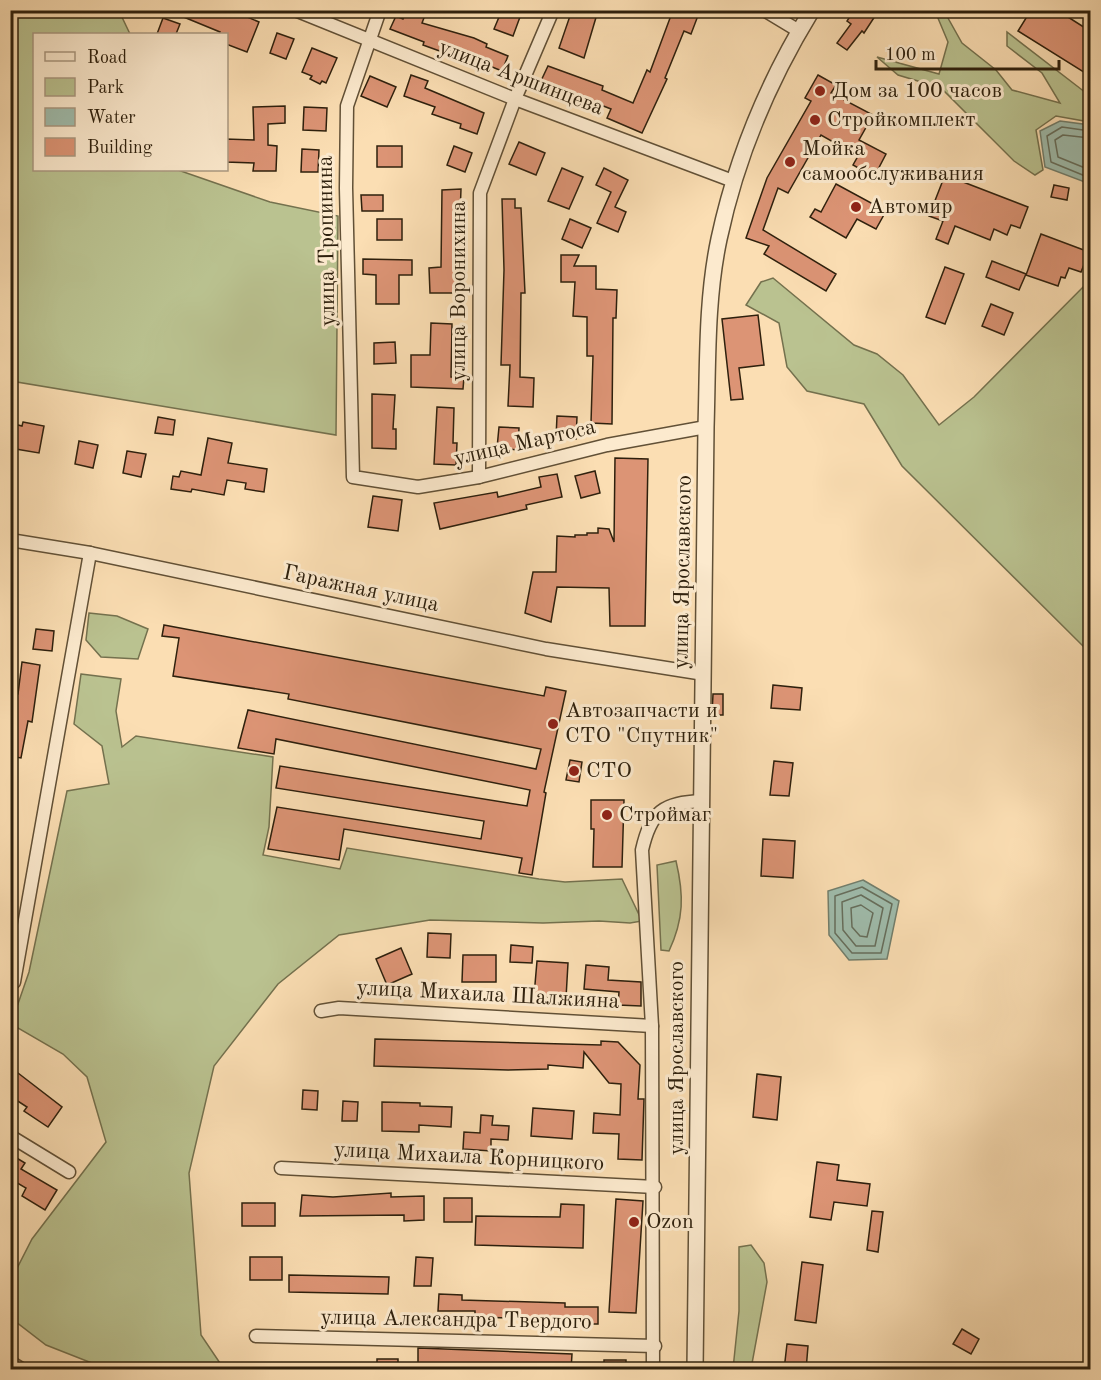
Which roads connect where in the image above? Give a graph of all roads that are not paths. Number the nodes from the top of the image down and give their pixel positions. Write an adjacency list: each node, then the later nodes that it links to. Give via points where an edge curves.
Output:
1 (295, 10): 7 (street, улица Аршинцева)
2 (380, 10): 7 (street, улица Тропинина)
3 (553, 10): 8 (street, улица Воронихина)
4 (764, 10): 6 (street)
5 (812, 10): 6 (street, улица Ярославского)
6 (799, 31): 9 (street, улица Ярославского, via 747,140)
7 (368, 40): 8 (street, улица Аршинцева); 11 (street, улица Тропинина, via 347,106)
8 (515, 99): 9 (street, улица Аршинцева); 12 (street, улица Воронихина, via 480,193)
9 (734, 181): 10 (street, улица Ярославского, via 718,240 711,298)
10 (706, 427): 12 (street, улица Мартоса, via 607,445); 15 (street, улица Ярославского)
11 (353, 477): 12 (street, улица Мартоса, via 418,487)
12 (479, 477)
13 (10, 540): 14 (street, Гаражная улица)
14 (90, 553): 15 (street, Гаражная улица, via 546,649); 17 (street, via 14,982)
15 (704, 674): 16 (street, улица Ярославского)
16 (702, 801): 19 (street, via 676,802 658,813 642,850); 29 (street, улица Ярославского)
17 (10, 982)
18 (321, 1011): 19 (street, улица Михаила Шалжияна, via 339,1008)
19 (652, 1026): 23 (street)
20 (10, 1136): 22 (street)
21 (281, 1168): 23 (street, улица Михаила Корницкого)
22 (69, 1172)
23 (655, 1187): 25 (street)
24 (256, 1336): 25 (street, улица Александра Твердого)
25 (655, 1346): 28 (street)
26 (10, 1362): 27 (street)
27 (23, 1370)
28 (653, 1370)
29 (695, 1370)

